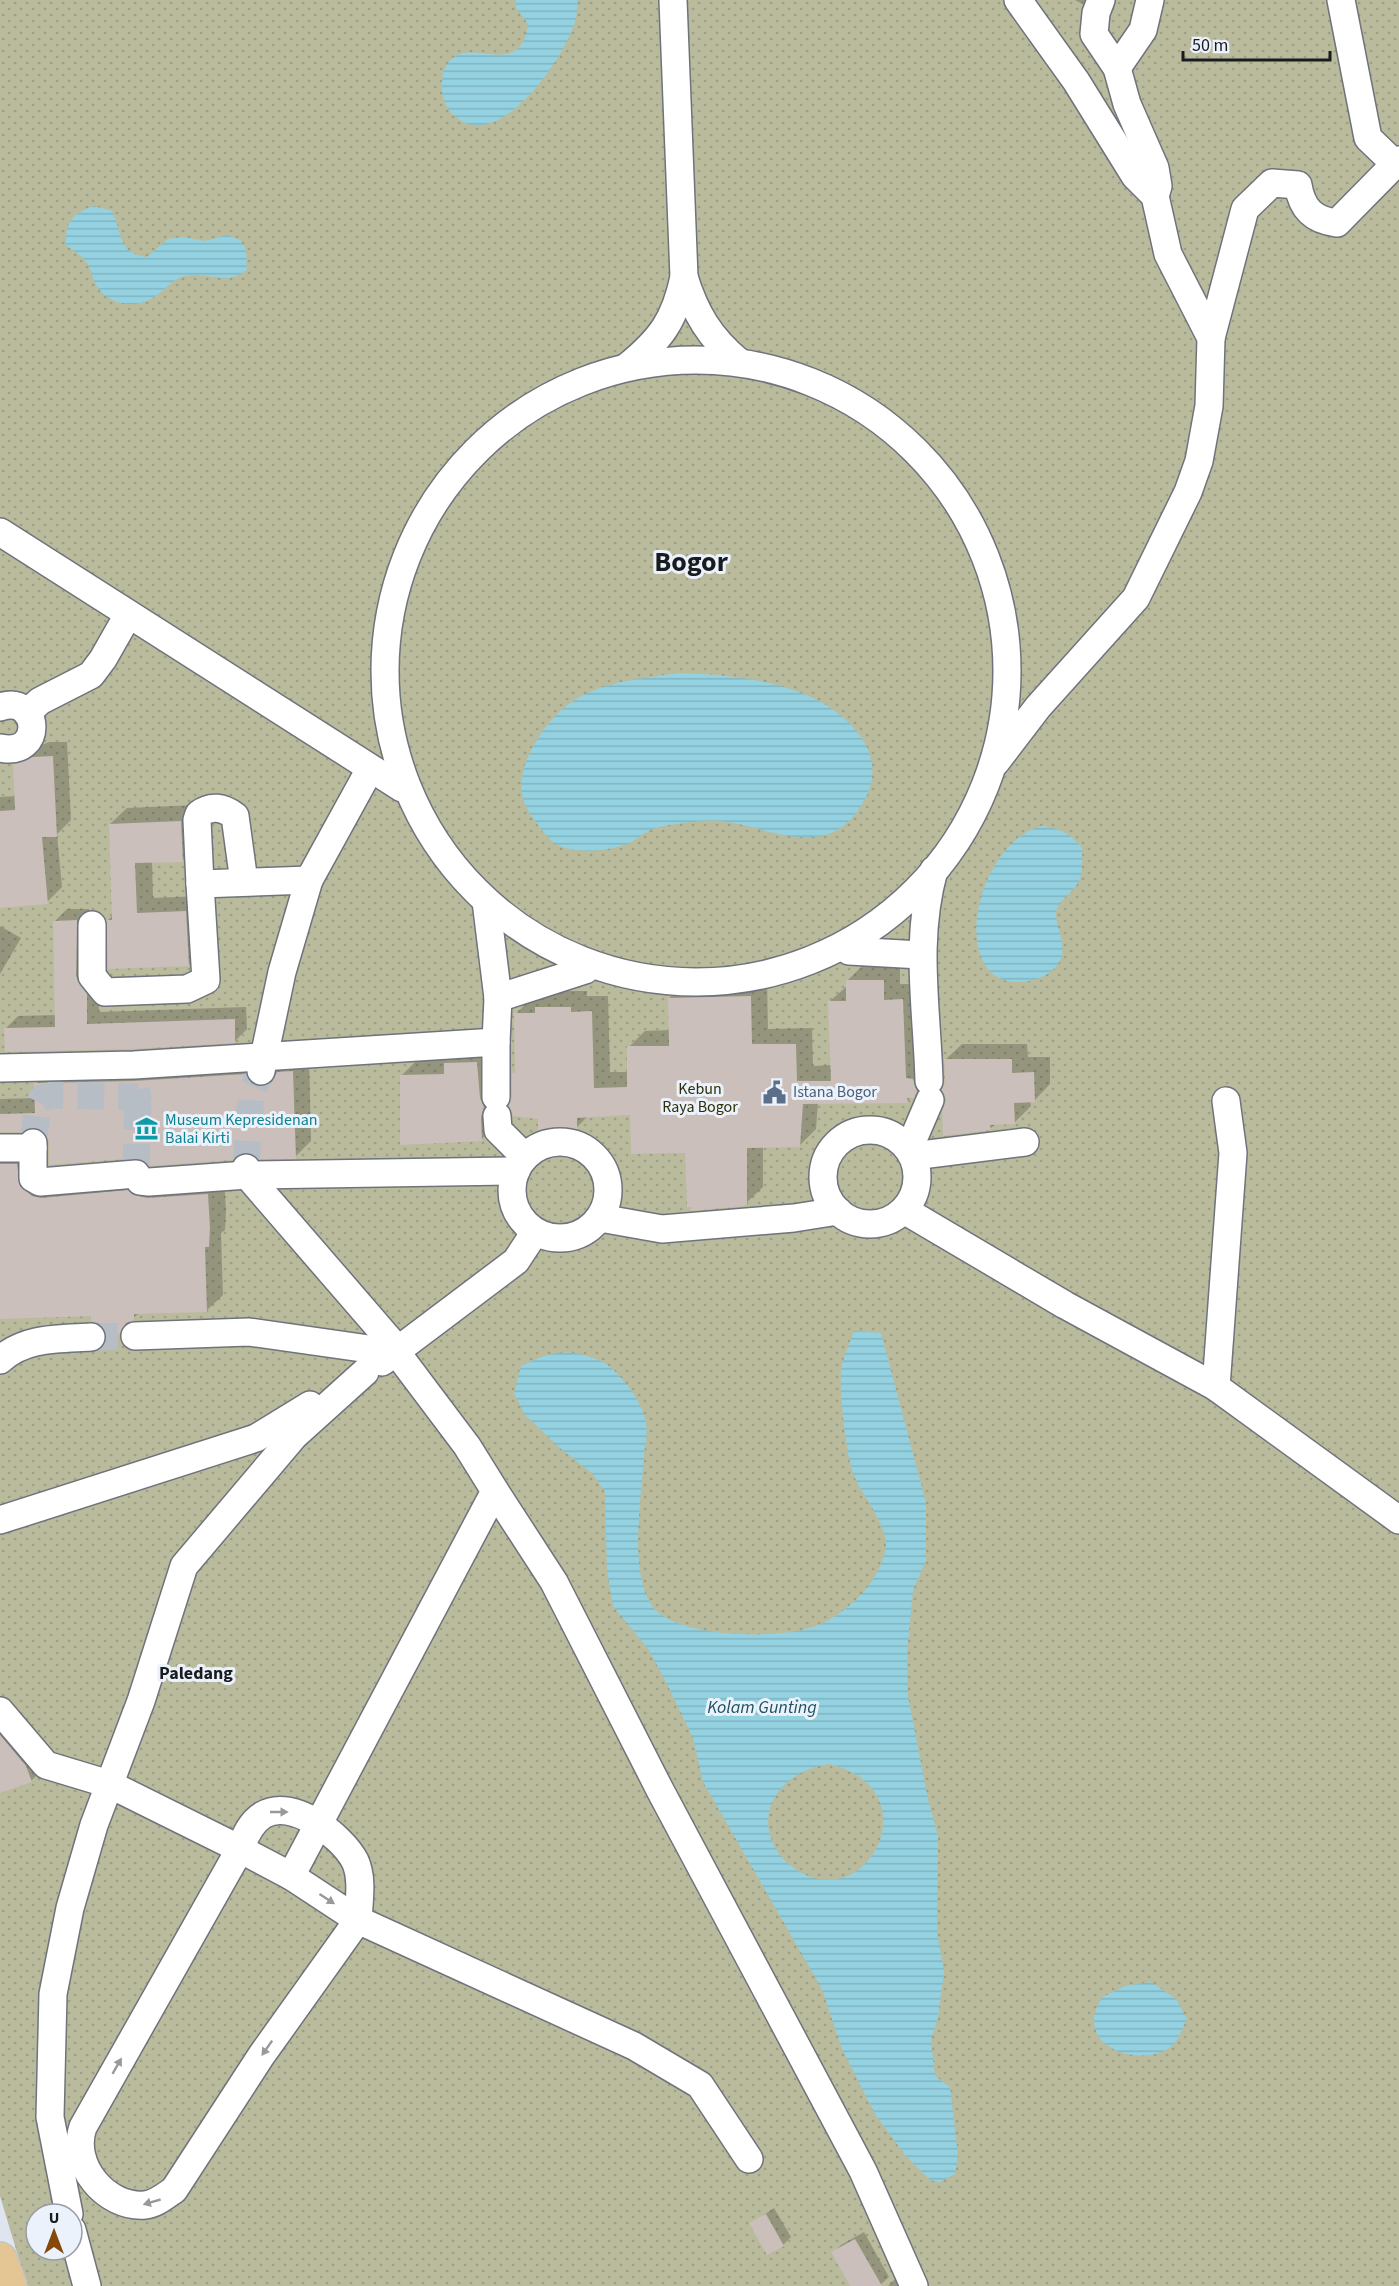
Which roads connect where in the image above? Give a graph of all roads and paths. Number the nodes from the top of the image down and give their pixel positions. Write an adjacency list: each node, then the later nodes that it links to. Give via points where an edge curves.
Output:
1 (673, 0): 9 (lane)
2 (1018, 0): 8 (lane, via 1076,81 1135,176)
3 (1101, 0): 6 (lane, via 1094,34)
4 (1150, 0): 6 (lane, via 1143,30)
5 (1341, 0): 7 (lane, via 1368,138)
6 (1117, 68): 8 (lane, via 1127,104 1155,168)
7 (1396, 161): 10 (lane, via 1337,222 1310,214 1301,201 1298,185 1272,183 1245,208)
8 (1155, 196): 10 (lane, via 1168,254)
9 (684, 278): 11 (lane, via 703,325 719,346); 12 (lane, via 678,304 666,328 649,349)
10 (1211, 338): 17 (lane, via 1208,416 1188,492 1136,598)
11 (739, 362): 12 (lane, via 667,359); 15 (lane, via 810,380 858,403 899,433 939,473 965,513 987,560 1000,618)
12 (627, 366): 22 (lane, via 569,384 528,405 474,455 431,507 402,568 390,624 387,682)
13 (0, 532): 14 (lane)
14 (128, 615): 18 (lane, via 91,675 40,701); 21 (lane)
15 (1004, 693): 17 (lane); 20 (lane)
16 (0, 707): 18 (lane, via 8,705)
17 (1038, 707): 20 (lane)
18 (27, 713): 19 (lane, via 33,726 30,738 10,750)
19 (0, 748)
20 (994, 766): 23 (lane)
21 (370, 769): 22 (lane); 24 (lane)
22 (402, 788): 27 (lane)
23 (937, 860): 29 (lane, via 906,897); 30 (lane, via 925,904)
24 (309, 880): 25 (lane); 34 (lane, via 282,972)
25 (244, 882): 26 (lane); 26 (lane, via 235,816 216,807 204,810 197,820)
26 (200, 884): 28 (lane, via 206,980 187,989 105,992 93,976)
27 (486, 901): 31 (lane); 32 (lane)
28 (92, 925)
29 (849, 951): 30 (lane); 31 (lane, via 815,969 756,982 662,984)
30 (921, 955): 39 (lane, via 929,1091)
31 (585, 970): 32 (lane)
32 (498, 998): 33 (lane)
33 (496, 1042): 34 (lane); 40 (lane, via 498,1130)
34 (262, 1064): 35 (lane, via 134,1070)
35 (0, 1068)
36 (1226, 1101): 51 (lane, via 1233,1153)
37 (1025, 1142): 39 (lane)
38 (0, 1148): 41 (lane, via 33,1146 33,1178 40,1182 136,1173 140,1181 149,1182)
39 (911, 1153): 42 (lane, via 917,1184); 43 (lane, via 898,1138 876,1131 853,1133 840,1141 829,1153 824,1176 828,1198)
40 (520, 1164): 41 (lane); 44 (lane, via 538,1148 553,1143 569,1143 590,1154 605,1172 608,1188); 45 (lane, via 512,1183 515,1208)
41 (246, 1171): 48 (lane)
42 (904, 1210): 43 (lane, via 889,1220 871,1224); 51 (lane, via 1065,1305)
43 (838, 1211): 44 (lane, via 662,1229)
44 (600, 1218): 45 (lane, via 586,1231 567,1238)
45 (535, 1232): 48 (lane, via 516,1261)
46 (135, 1336): 48 (lane, via 249,1332)
47 (91, 1337): 49 (lane, via 31,1342 11,1349)
48 (398, 1352): 50 (lane); 52 (lane)
49 (0, 1360)
50 (365, 1372): 53 (lane, via 256,1438); 56 (lane, via 294,1436 184,1566 141,1701)
51 (1216, 1387): 54 (lane)
52 (495, 1491): 57 (lane); 65 (lane, via 555,1582 660,1790 863,2171)
53 (0, 1519)
54 (1399, 1520)
55 (0, 1711): 56 (lane, via 46,1765)
56 (109, 1784): 58 (lane); 62 (lane, via 70,1908 53,1994 50,2117)
57 (319, 1824): 58 (lane, one-way to 57, via 255,1822 268,1813 295,1813); 59 (lane); 60 (lane, via 347,1849 356,1863 360,1886)
58 (240, 1849): 59 (lane); 60 (lane, one-way to 58, via 261,2056 174,2190 147,2205 126,2204 111,2196 91,2177 80,2158 78,2142 83,2127)
59 (291, 1876): 60 (lane, one-way to 60)
60 (358, 1920): 61 (lane, via 634,2046 700,2085)
61 (749, 2159)
62 (67, 2202)
63 (81, 2262): 64 (lane)
64 (87, 2286)
65 (914, 2286)

